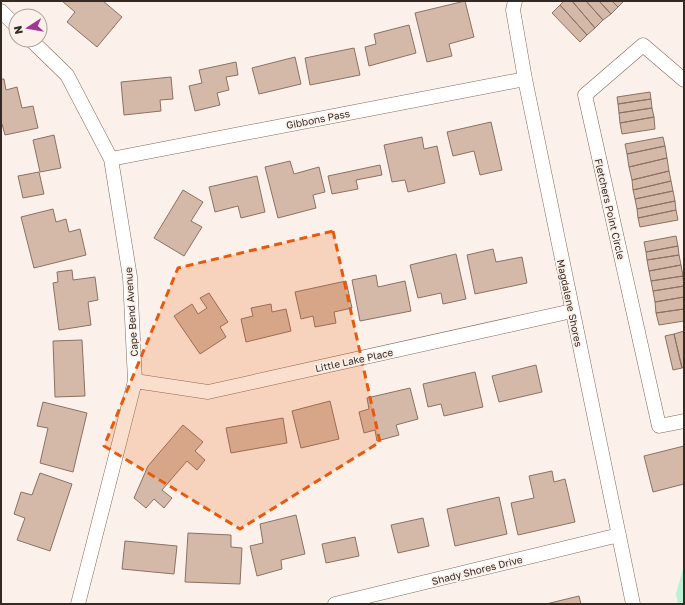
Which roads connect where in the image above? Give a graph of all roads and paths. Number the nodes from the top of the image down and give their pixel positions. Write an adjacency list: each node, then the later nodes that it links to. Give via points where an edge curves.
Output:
1 (515, 1): 3 (street, Magdalene Shores, via 513,10)
2 (39, 48): 5 (street, Cape Bend Avenue, via 67,75)
3 (525, 79): 5 (street, Gibbons Pass); 6 (street, Magdalene Shores)
4 (684, 80): 8 (street, Fletchers Point Circle, via 643,45 585,95 659,426)
5 (111, 159): 7 (street, Cape Bend Avenue, via 130,277)
6 (572, 311): 7 (street, Little Lake Place, via 208,392); 9 (street, Magdalene Shores)
7 (135, 381): 10 (street, Cape Bend Avenue)
8 (684, 422)
9 (619, 535): 11 (street, Shady Shores Drive); 12 (street, Magdalene Shores)
10 (78, 604)
11 (335, 604)
12 (633, 604)

